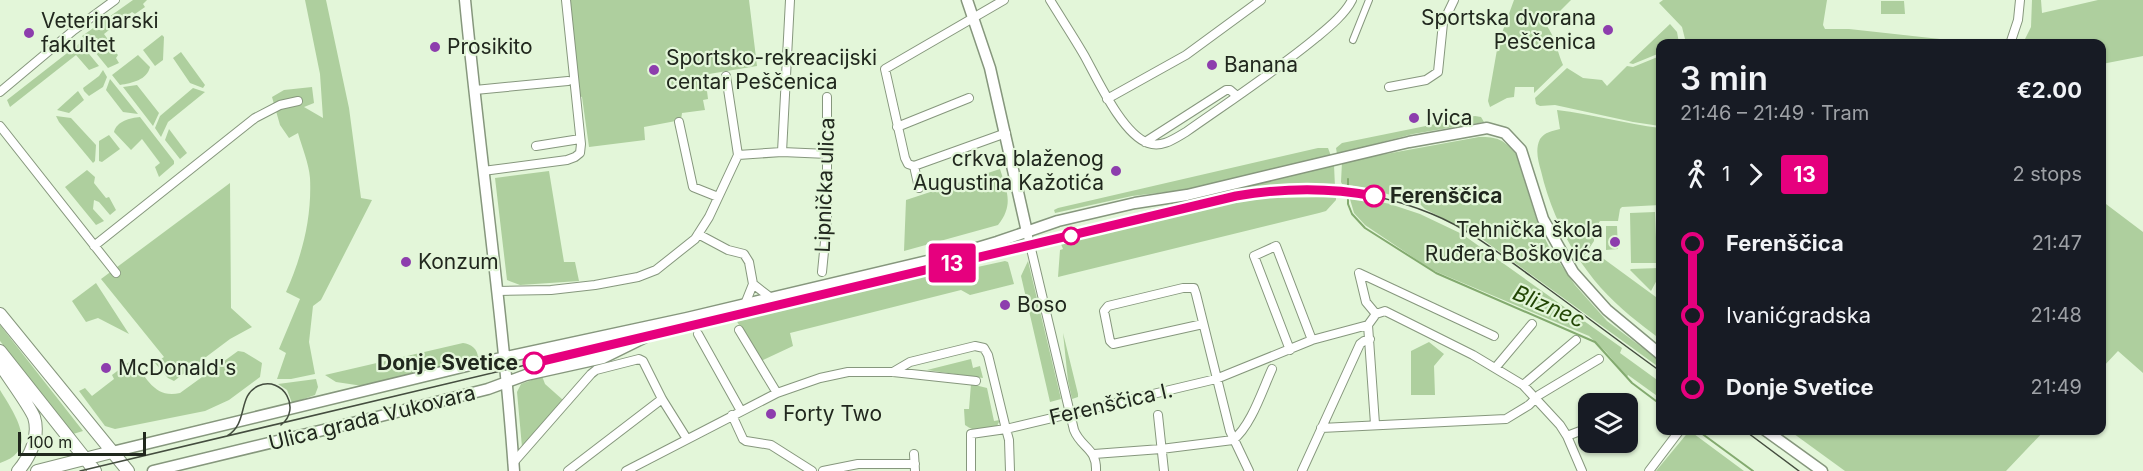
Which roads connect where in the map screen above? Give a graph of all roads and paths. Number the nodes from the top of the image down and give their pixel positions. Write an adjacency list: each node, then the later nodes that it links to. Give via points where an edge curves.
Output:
1 (115, 0): 20 (street)
2 (465, 0): 19 (street)
3 (566, 0): 30 (street)
4 (790, 0): 33 (street)
5 (967, 0): 13 (street)
6 (1004, 0): 13 (street)
7 (1050, 0): 24 (street)
8 (1261, 0): 24 (street, via 1186,55)
9 (1352, 0): 21 (street, via 1310,42)
10 (1369, 0): 15 (street)
11 (1454, 0): 18 (street, via 1443,23 1438,72 1426,80)
12 (2020, 0): 14 (street)
13 (974, 16): 28 (street, via 885,69); 29 (street)
14 (2012, 39)
15 (1353, 40)
16 (726, 76): 35 (street)
17 (568, 81): 19 (street)
18 (1389, 87)
19 (475, 90): 37 (street)
20 (0, 92)
21 (1237, 96): 31 (street, via 1167,143 1155,145); 31 (street, via 1226,90)
22 (827, 97): 34 (street, Lipnička ulica)
23 (969, 98): 28 (street)
24 (1107, 99): 31 (street, via 1137,138)
25 (298, 101): 42 (street, via 255,118)
26 (679, 122): 39 (street, via 693,187)
27 (0, 126): 42 (street)
28 (897, 127): 36 (street, via 905,158)
29 (1006, 134): 36 (street); 40 (street)
30 (580, 139): 32 (street); 37 (street, via 580,153 567,160)
31 (1144, 141)
32 (536, 146)
33 (782, 152): 34 (street); 35 (street)
34 (828, 154): 43 (street, Lipnička ulica)
35 (738, 155): 39 (street)
36 (914, 166): 38 (street)
37 (483, 171): 46 (street)
38 (919, 188)
39 (718, 197): 41 (street)
40 (1027, 232): 47 (street, Ulica grada Vukovara, via 957,254); 63 (street, Ulica grada Vukovara, via 1058,221 1187,195 1408,142 1487,128 1505,133 1521,150 1543,219 1573,272 1607,310); 79 (street)
41 (698, 234): 45 (street, via 744,254); 46 (street, via 672,259 638,277 562,289)
42 (94, 246): 44 (street)
43 (822, 272)
44 (116, 273)
45 (753, 284): 47 (street); 48 (street)
46 (497, 291): 64 (street)
47 (771, 298): 48 (street, Ulica grada Vukovara)
48 (745, 304): 51 (street, Ulica grada Vukovara)
49 (0, 314): 91 (main road)
50 (1376, 314): 54 (street); 57 (street, via 1366,302 1359,273); 67 (street, via 1390,312)
51 (687, 318): 64 (street, Ulica grada Vukovara); 72 (street, Ulica grada Vukovara, via 603,357)
52 (1203, 324): 52 (street, via 1194,288 1190,287 1108,306 1104,311 1113,344); 70 (street)
53 (1532, 324): 67 (street)
54 (1368, 326): 58 (street, Ferenščica I.); 59 (street)
55 (739, 330): 74 (street)
56 (698, 334): 77 (street)
57 (1494, 336)
58 (1312, 339): 61 (street, Ferenščica I.); 61 (street, via 1276,246 1254,256)
59 (1370, 339): 81 (street); 82 (street, via 1360,345)
60 (1576, 340): 73 (street)
61 (1290, 350): 70 (street, Ferenščica I.)
62 (0, 351): 93 (main road)
63 (1656, 351)
64 (504, 359): 72 (street); 91 (street, Ulica grada Vukovara)
65 (1599, 359): 75 (street)
66 (0, 364): 97 (main road, via 34,418 35,439)
67 (1496, 367): 73 (street)
68 (1272, 369): 89 (street, via 1248,422)
69 (893, 372): 71 (street); 74 (street, via 848,372); 83 (street, via 910,362 975,346 984,348)
70 (1216, 379): 79 (street, Ferenščica I.); 89 (street)
71 (976, 381)
72 (506, 383): 95 (street); 101 (street, Ulica grada Vukovara)
73 (1523, 385): 75 (street)
74 (777, 393): 77 (street)
75 (1536, 398): 81 (street, via 1518,412 1498,420); 87 (street)
76 (662, 399): 88 (street); 95 (street, via 641,360 596,370); 102 (street)
77 (741, 411): 78 (street)
78 (732, 415): 88 (street); 104 (street, via 743,439 771,445)
79 (1070, 415): 83 (street, Ferenščica I.); 92 (street, via 1076,436)
80 (1158, 415): 90 (street)
81 (1375, 424): 82 (street)
82 (1321, 428): 111 (street)
83 (1006, 429): 106 (street, Ferenščica I., via 971,434); 107 (street)
84 (1578, 434): 87 (street)
85 (1676, 435): 113 (street)
86 (1772, 435): 114 (street)
87 (1568, 438): 112 (street)
88 (687, 439): 103 (street)
89 (1233, 440): 90 (street); 110 (street)
90 (1161, 449): 92 (street); 109 (street)
91 (112, 452): 93 (main road, Ulica grada Vukovara); 100 (main road)
92 (1094, 454): 108 (street)
93 (86, 459): 98 (main road, Ulica grada Vukovara); 99 (main road)
94 (914, 463): 96 (street)
95 (514, 467)
96 (858, 468): 105 (street)
97 (18, 471)
98 (37, 471)
99 (95, 471)
100 (128, 471)
101 (153, 471)
102 (568, 471)
103 (626, 471)
104 (812, 471)
105 (823, 471)
106 (971, 471)
107 (1010, 471)
108 (1096, 471)
109 (1164, 471)
110 (1249, 471)
111 (1302, 471)
112 (1582, 471)
113 (1648, 471)
114 (1822, 471)

